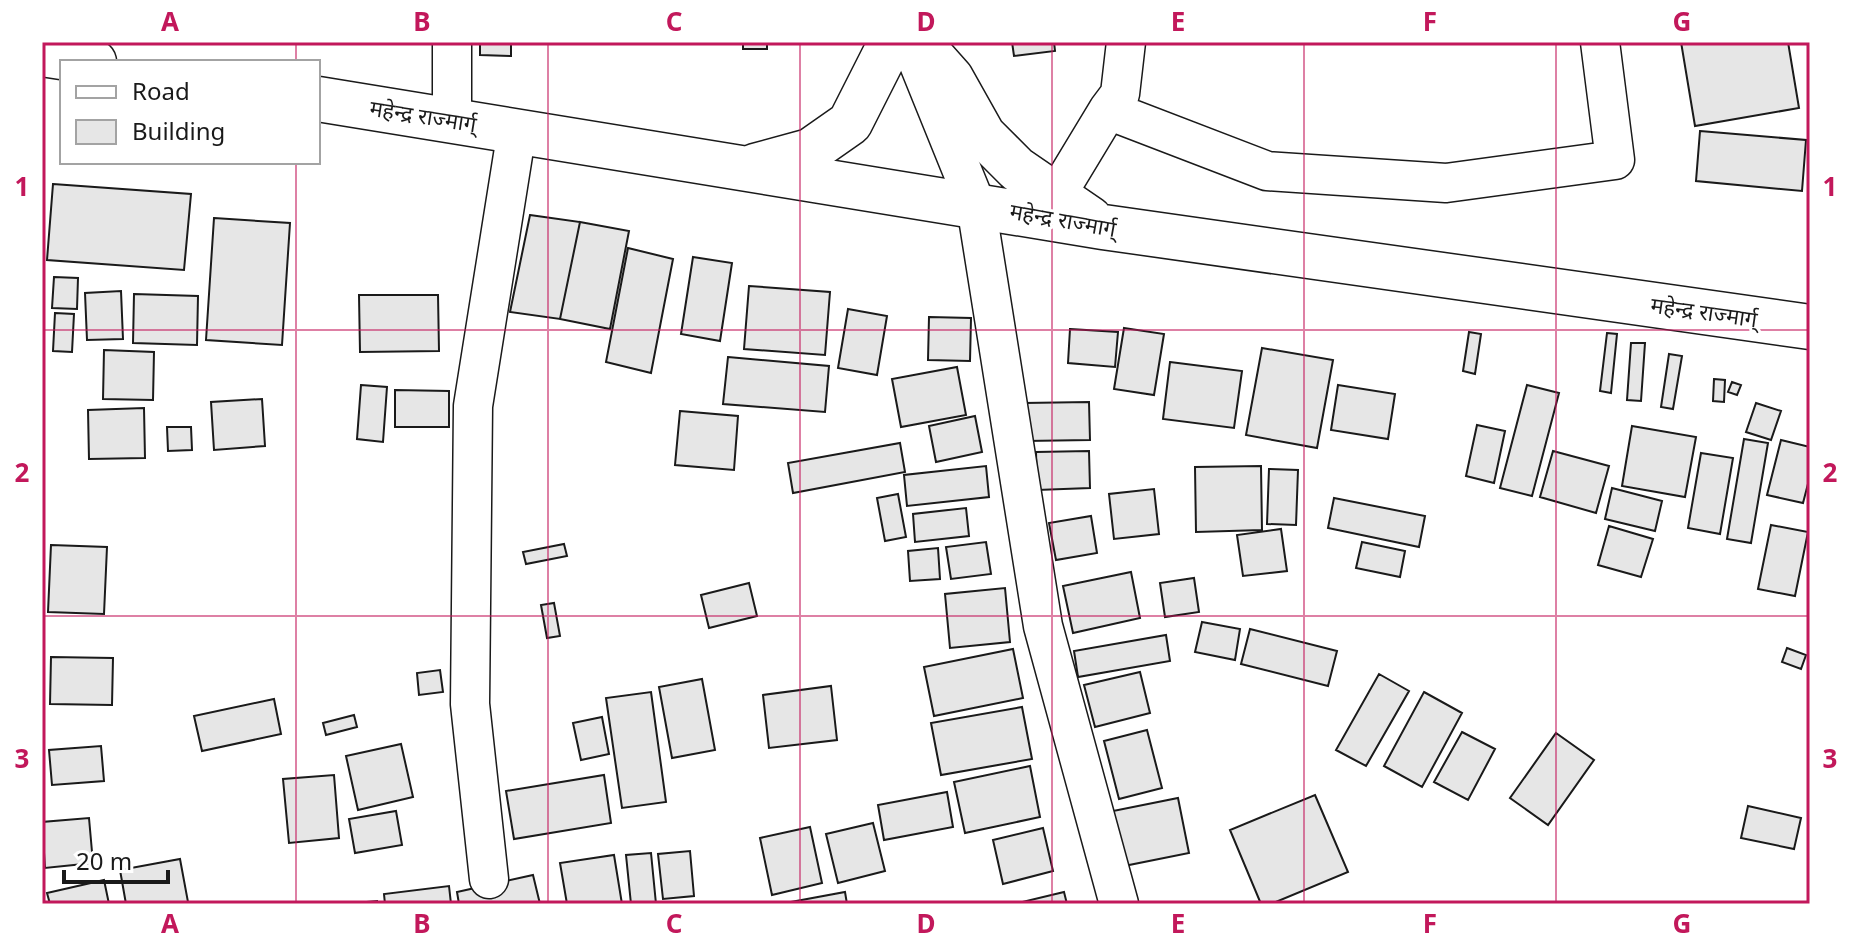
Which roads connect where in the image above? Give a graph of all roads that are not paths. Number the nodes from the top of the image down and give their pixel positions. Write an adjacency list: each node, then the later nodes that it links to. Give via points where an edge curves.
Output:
1 (452, 42): 11 (street)
2 (891, 42): 13 (highway, via 850,123 810,151)
3 (910, 42): 15 (street)
4 (919, 42): 14 (highway, via 951,78 983,135 1017,169)
5 (1126, 42): 10 (street, via 1120,94)
6 (1600, 42): 10 (street, via 1615,160 1446,183 1267,171)
7 (42, 54): 8 (highway)
8 (81, 60)
9 (320, 99): 11 (highway, महेन्द्र राज्मार्ग्)
10 (1108, 110): 14 (street)
11 (452, 121): 12 (highway, महेन्द्र राज्मार्ग्)
12 (517, 130): 13 (highway, महेन्द्र राज्मार्ग्); 18 (street, via 473,406 470,704)
13 (741, 170): 15 (highway, महेन्द्र राज्मार्ग्)
14 (1056, 196): 16 (highway)
15 (976, 205): 16 (highway, महेन्द्र राज्मार्ग्); 19 (street, via 1043,626)
16 (1103, 227): 17 (highway, महेन्द्र राज्मार्ग्)
17 (1810, 327)
18 (489, 879)
19 (1119, 904)

